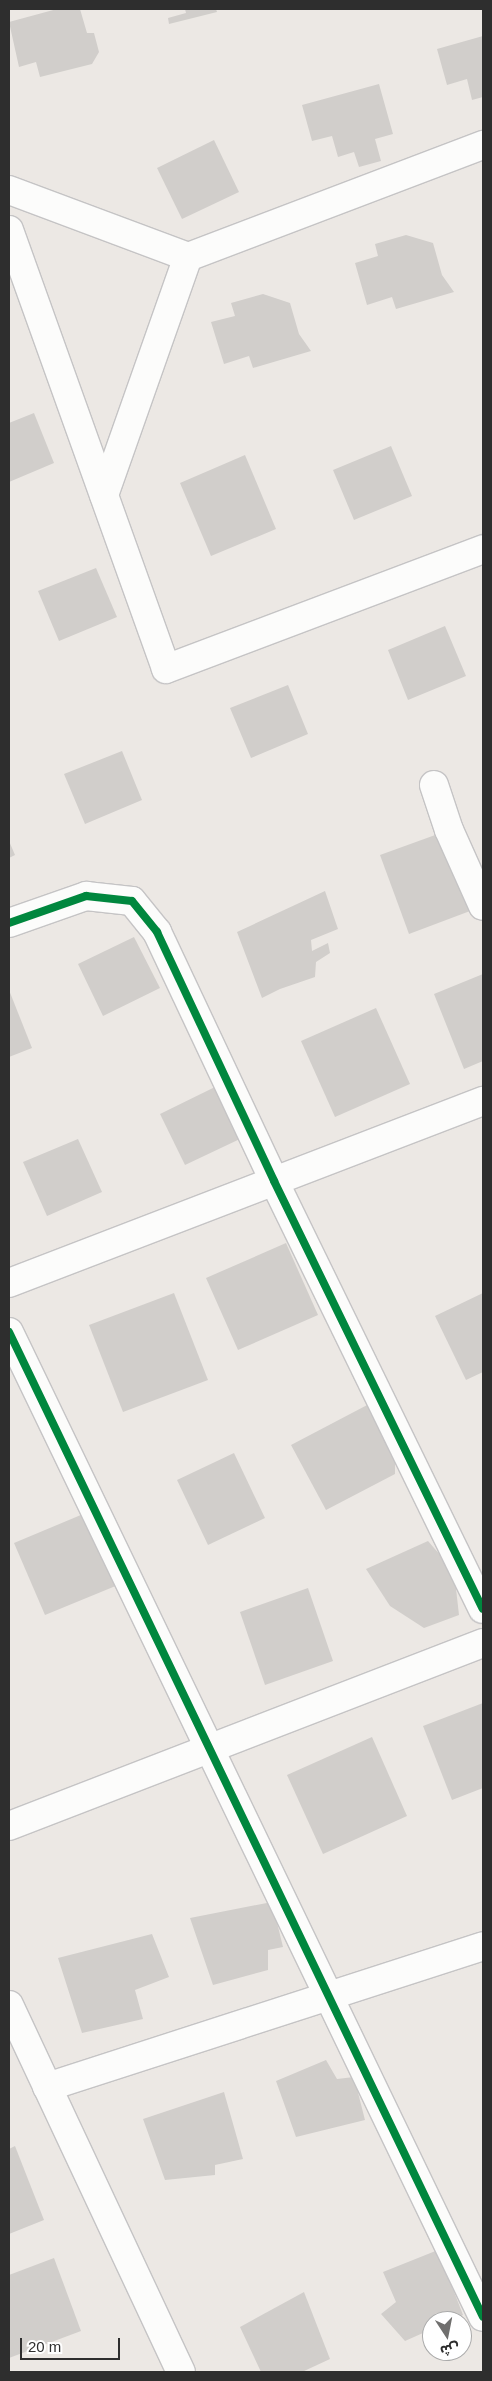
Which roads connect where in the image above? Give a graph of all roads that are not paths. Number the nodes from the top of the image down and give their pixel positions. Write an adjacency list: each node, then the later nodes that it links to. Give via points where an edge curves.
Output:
1 (483, 145): 4 (street)
2 (9, 190): 4 (street)
3 (9, 230): 5 (street)
4 (188, 257): 5 (street)
5 (104, 495): 6 (street, via 166,669)
6 (483, 549)
7 (434, 785): 8 (street, via 449,830)
8 (483, 906)
9 (9, 923): 11 (street, via 86,896 132,901 157,932)
10 (483, 1100): 11 (street)
11 (274, 1181): 12 (street); 14 (street)
12 (9, 1283)
13 (9, 1332): 16 (street)
14 (483, 1609)
15 (483, 1643): 16 (street)
16 (209, 1749): 17 (street); 19 (street)
17 (9, 1826)
18 (483, 1946): 19 (street)
19 (329, 1996): 21 (street); 22 (street)
20 (9, 2005): 21 (street)
21 (47, 2086): 23 (street)
22 (483, 2317)
23 (182, 2372)

